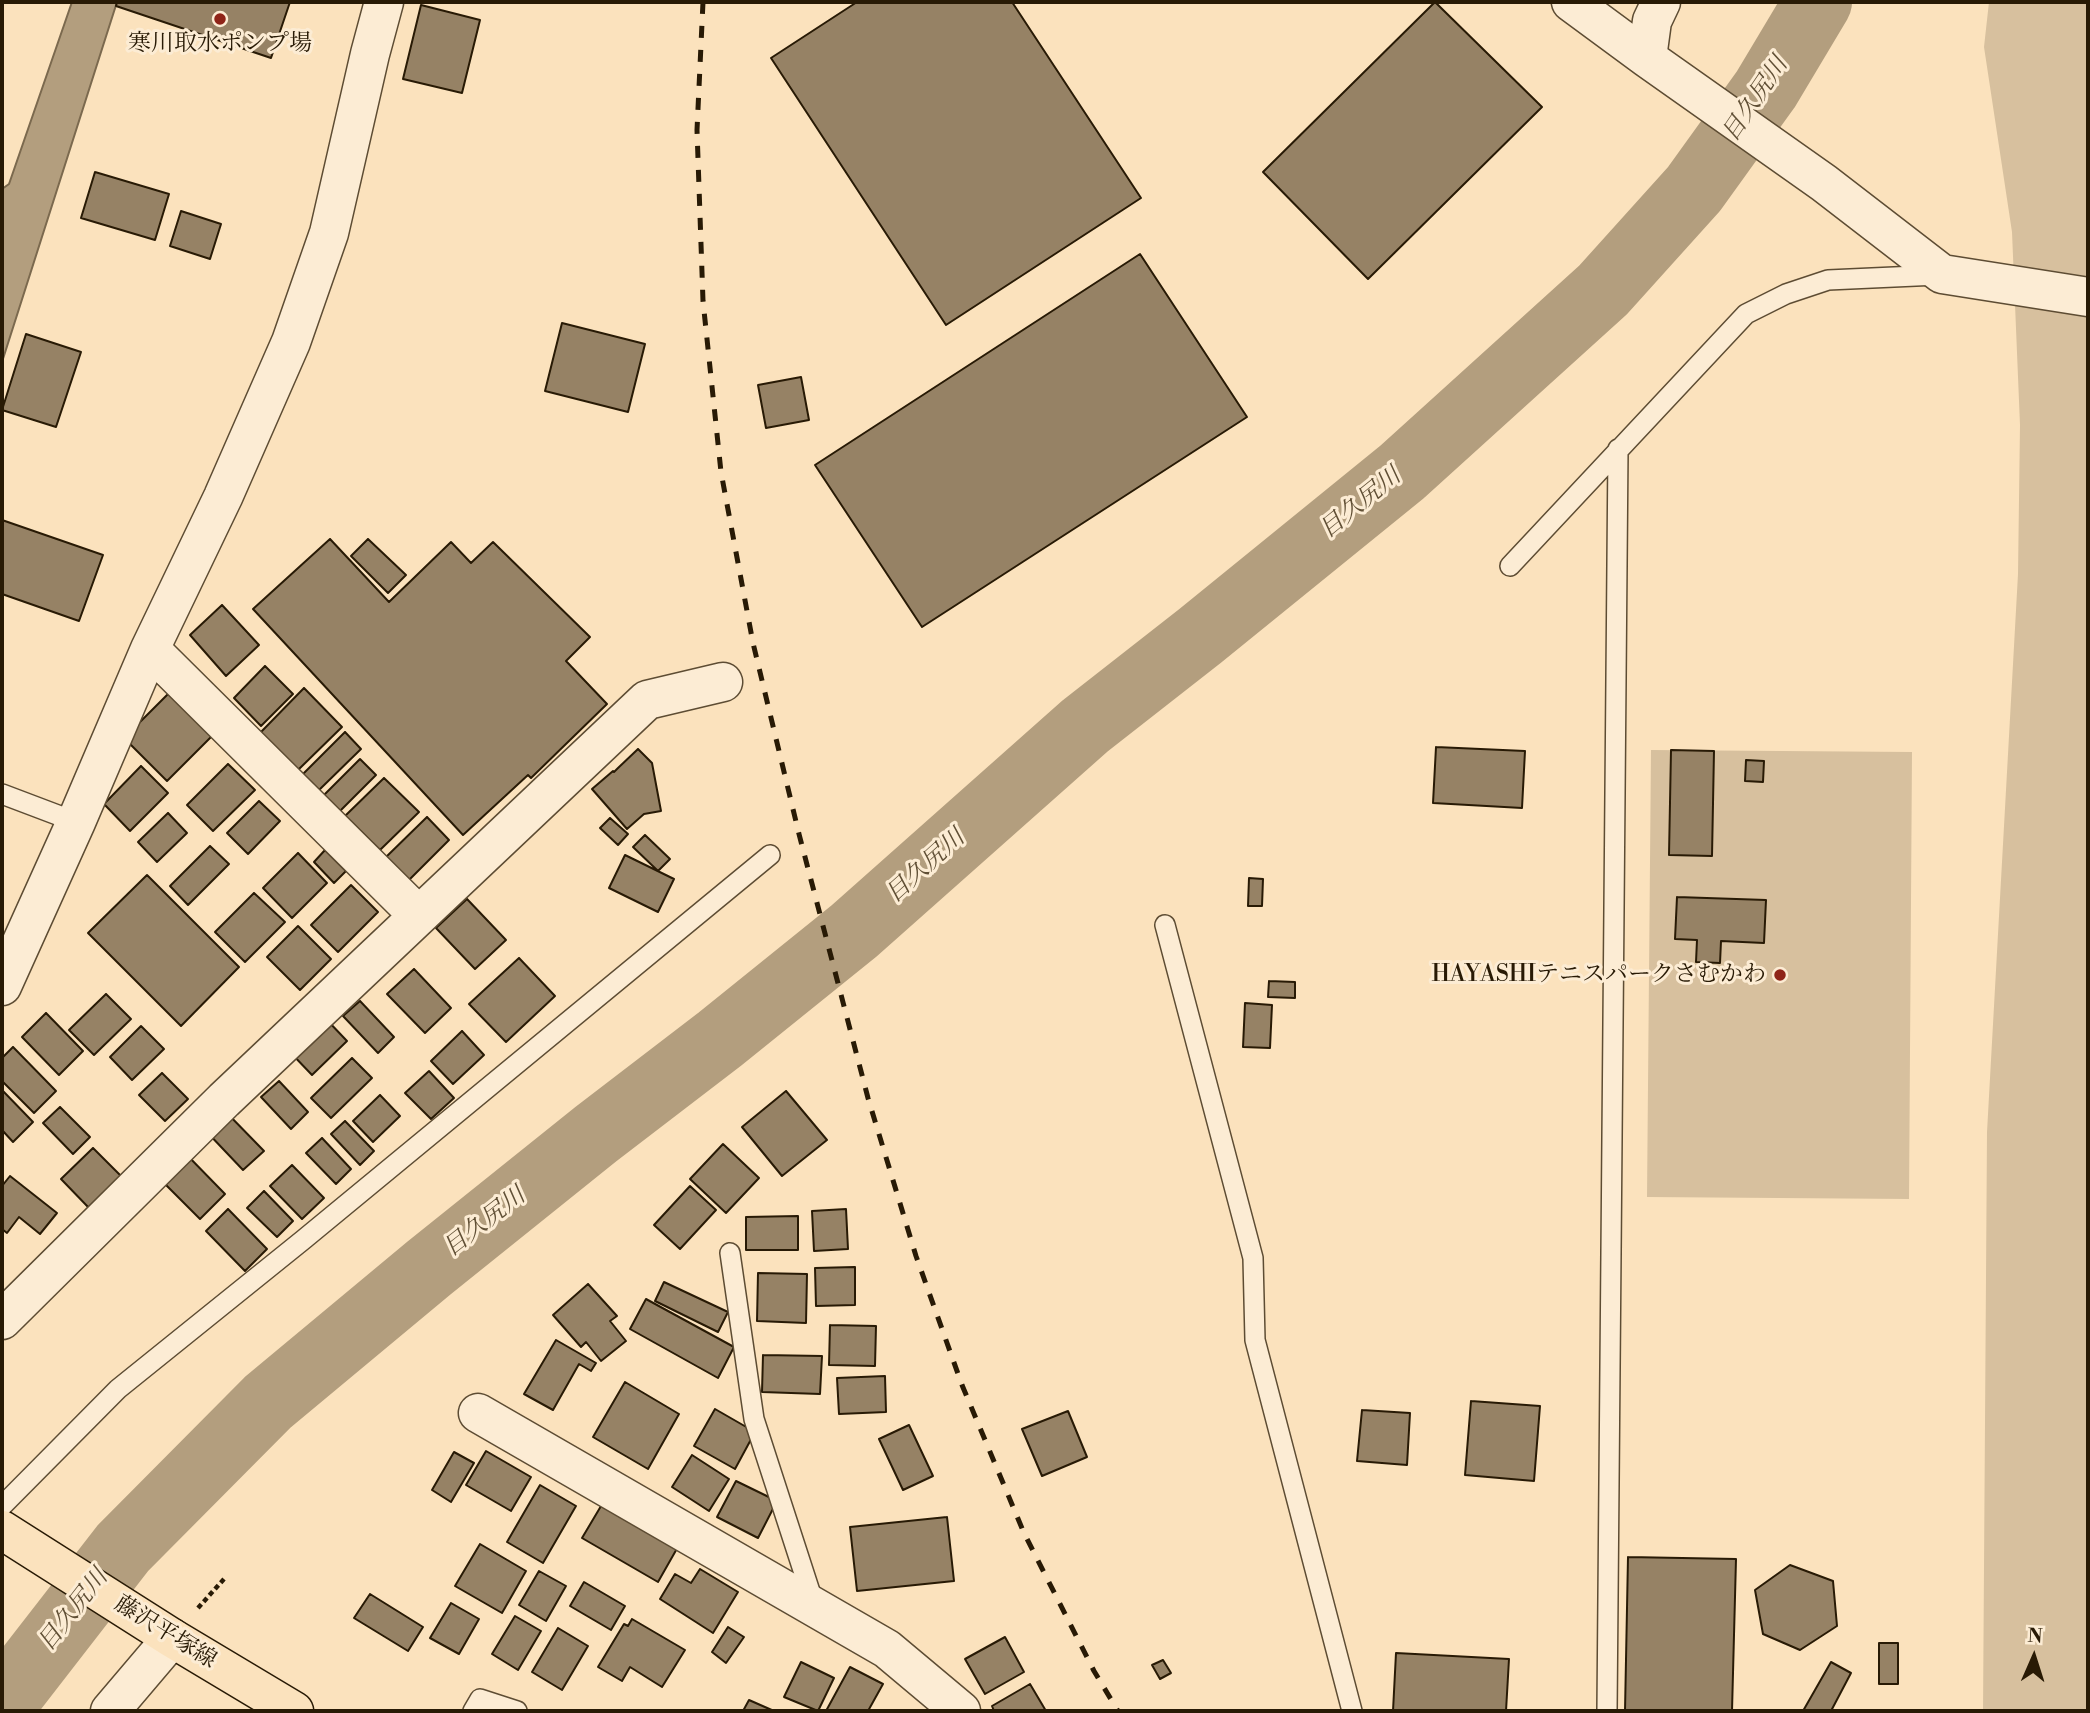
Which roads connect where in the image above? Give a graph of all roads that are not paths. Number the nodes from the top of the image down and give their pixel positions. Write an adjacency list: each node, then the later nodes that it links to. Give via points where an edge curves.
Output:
1 (384, 2): 9 (street, via 329,233 291,342)
2 (1571, 2): 4 (street)
3 (1661, 2): 4 (street, via 1652,21)
4 (1657, 64): 5 (street, via 1824,183)
5 (1942, 275): 6 (street); 7 (lane, via 1828,280 1746,314)
6 (2088, 298)
7 (1618, 449): 8 (lane); 29 (lane)
8 (1510, 566)
9 (150, 649): 12 (street); 14 (street)
10 (723, 682): 14 (street, via 646,700)
11 (2, 794): 12 (lane)
12 (76, 822): 16 (street)
13 (770, 855): 20 (lane, via 118,1389)
14 (418, 915): 18 (street)
15 (1165, 925): 28 (lane, via 1253,1258 1255,1340)
16 (2, 986)
17 (730, 1253): 21 (lane, via 754,1419)
18 (2, 1320)
19 (478, 1413): 21 (street)
20 (3, 1523): 22 (main road, 藤沢平塚線)
21 (815, 1608): 27 (street, via 887,1650)
22 (168, 1635): 23 (street); 24 (main road, 藤沢平塚線)
23 (110, 1711)
24 (294, 1711)
25 (473, 1711): 26 (lane, via 480,1699)
26 (517, 1711)
27 (961, 1711)
28 (1352, 1711)
29 (1607, 1711)

